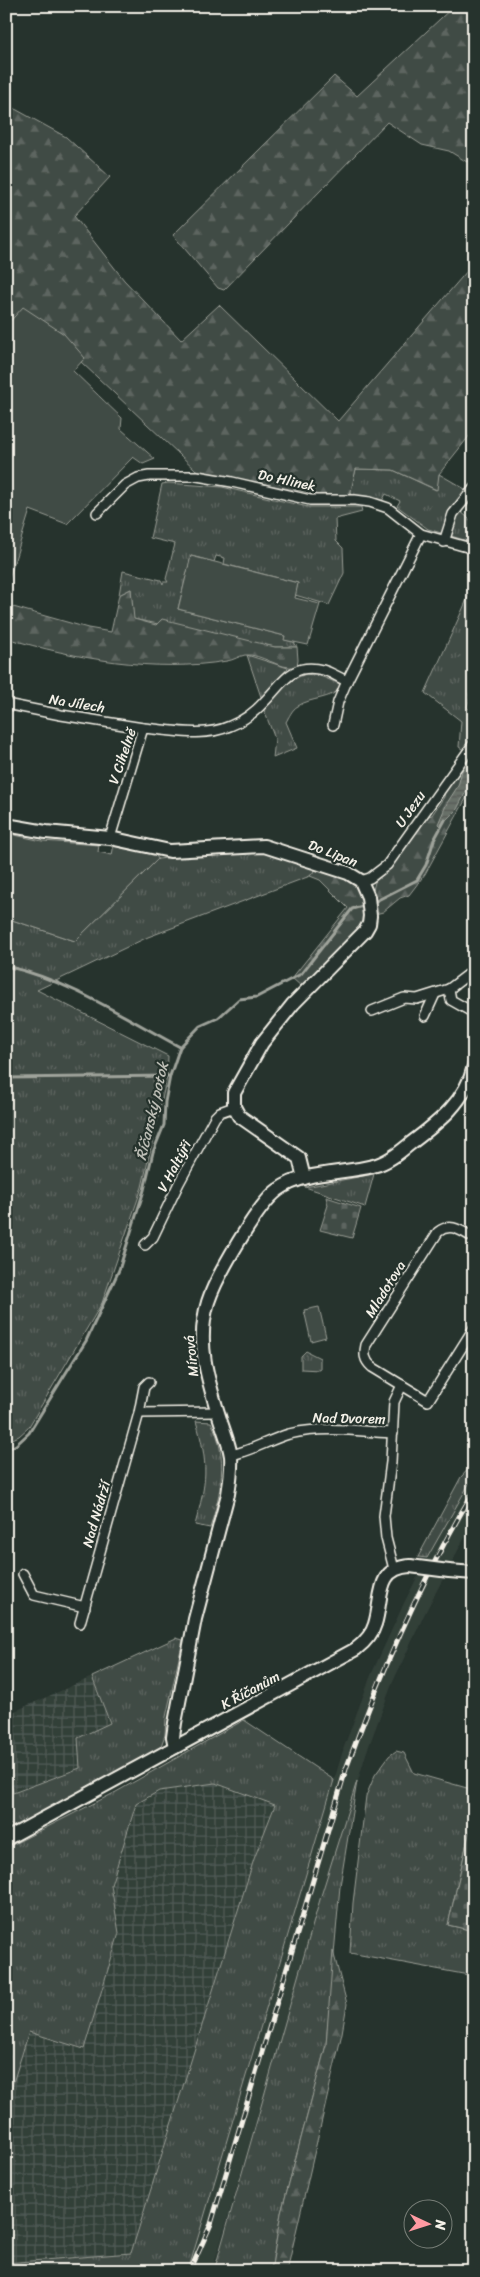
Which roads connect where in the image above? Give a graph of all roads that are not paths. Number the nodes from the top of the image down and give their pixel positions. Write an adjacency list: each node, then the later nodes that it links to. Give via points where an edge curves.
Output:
1 (474, 488): 4 (street, via 453,514)
2 (97, 513): 3 (street, Do Hlinek, via 125,485 138,478 197,476 310,500 370,502 388,508)
3 (421, 534): 4 (street, Do Hlinek); 6 (street)
4 (444, 542): 5 (street, Do Hlinek)
5 (474, 549)
6 (347, 681): 8 (street); 9 (street, V Cihelně, via 323,670 302,668 282,679 264,703 244,720 229,727 210,732)
7 (6, 704): 9 (street, Na Jílech)
8 (333, 725)
9 (143, 728): 12 (street, V Cihelně)
10 (474, 743): 13 (street, U Jezu, via 387,865)
11 (6, 825): 12 (street, Do Lipan)
12 (110, 838): 13 (street, Do Lipan, via 170,851 264,846 348,873)
13 (361, 881): 22 (street, Do Lipan, via 368,897 369,924 293,1004 262,1043 236,1087)
14 (474, 970): 15 (street)
15 (449, 989): 16 (street); 18 (street, via 451,1000)
16 (435, 994): 17 (street, via 417,999 404,998); 19 (street)
17 (372, 1011)
18 (474, 1013)
19 (425, 1016)
20 (474, 1066): 21 (street, Mírová)
21 (469, 1093): 23 (street, Mírová, via 440,1122 381,1164)
22 (234, 1107): 23 (street, via 242,1119 299,1158); 25 (street, V Haltýři, via 220,1112 216,1118 153,1237)
23 (304, 1178): 29 (street, Mírová, via 291,1182 271,1196 229,1260 209,1301 203,1326 203,1358)
24 (474, 1238): 28 (street, Mladotova, via 453,1227 442,1228 366,1345 364,1355 369,1364)
25 (145, 1245)
26 (474, 1328): 28 (street, Mladotova, via 428,1401)
27 (149, 1382): 30 (street, Nad Nádrží, via 144,1387)
28 (402, 1385): 31 (street, via 394,1402)
29 (218, 1412): 30 (street); 32 (street, Mírová)
30 (139, 1413): 36 (street, Nad Nádrží)
31 (393, 1433): 32 (street, Nad Dvorem, via 313,1430 276,1438); 33 (street, Nad Dvorem, via 384,1516)
32 (231, 1455): 38 (street, Mírová, via 228,1494 195,1619 175,1722 173,1737)
33 (394, 1569): 34 (street, bridge, via 410,1566); 38 (street, K Říčanům, via 384,1582 376,1623 364,1643)
34 (474, 1573)
35 (23, 1574): 36 (street, via 34,1595)
36 (85, 1607): 37 (street, Nad Nádrží)
37 (80, 1623)
38 (176, 1747): 39 (street, K Říčanům)
39 (6, 1839)

